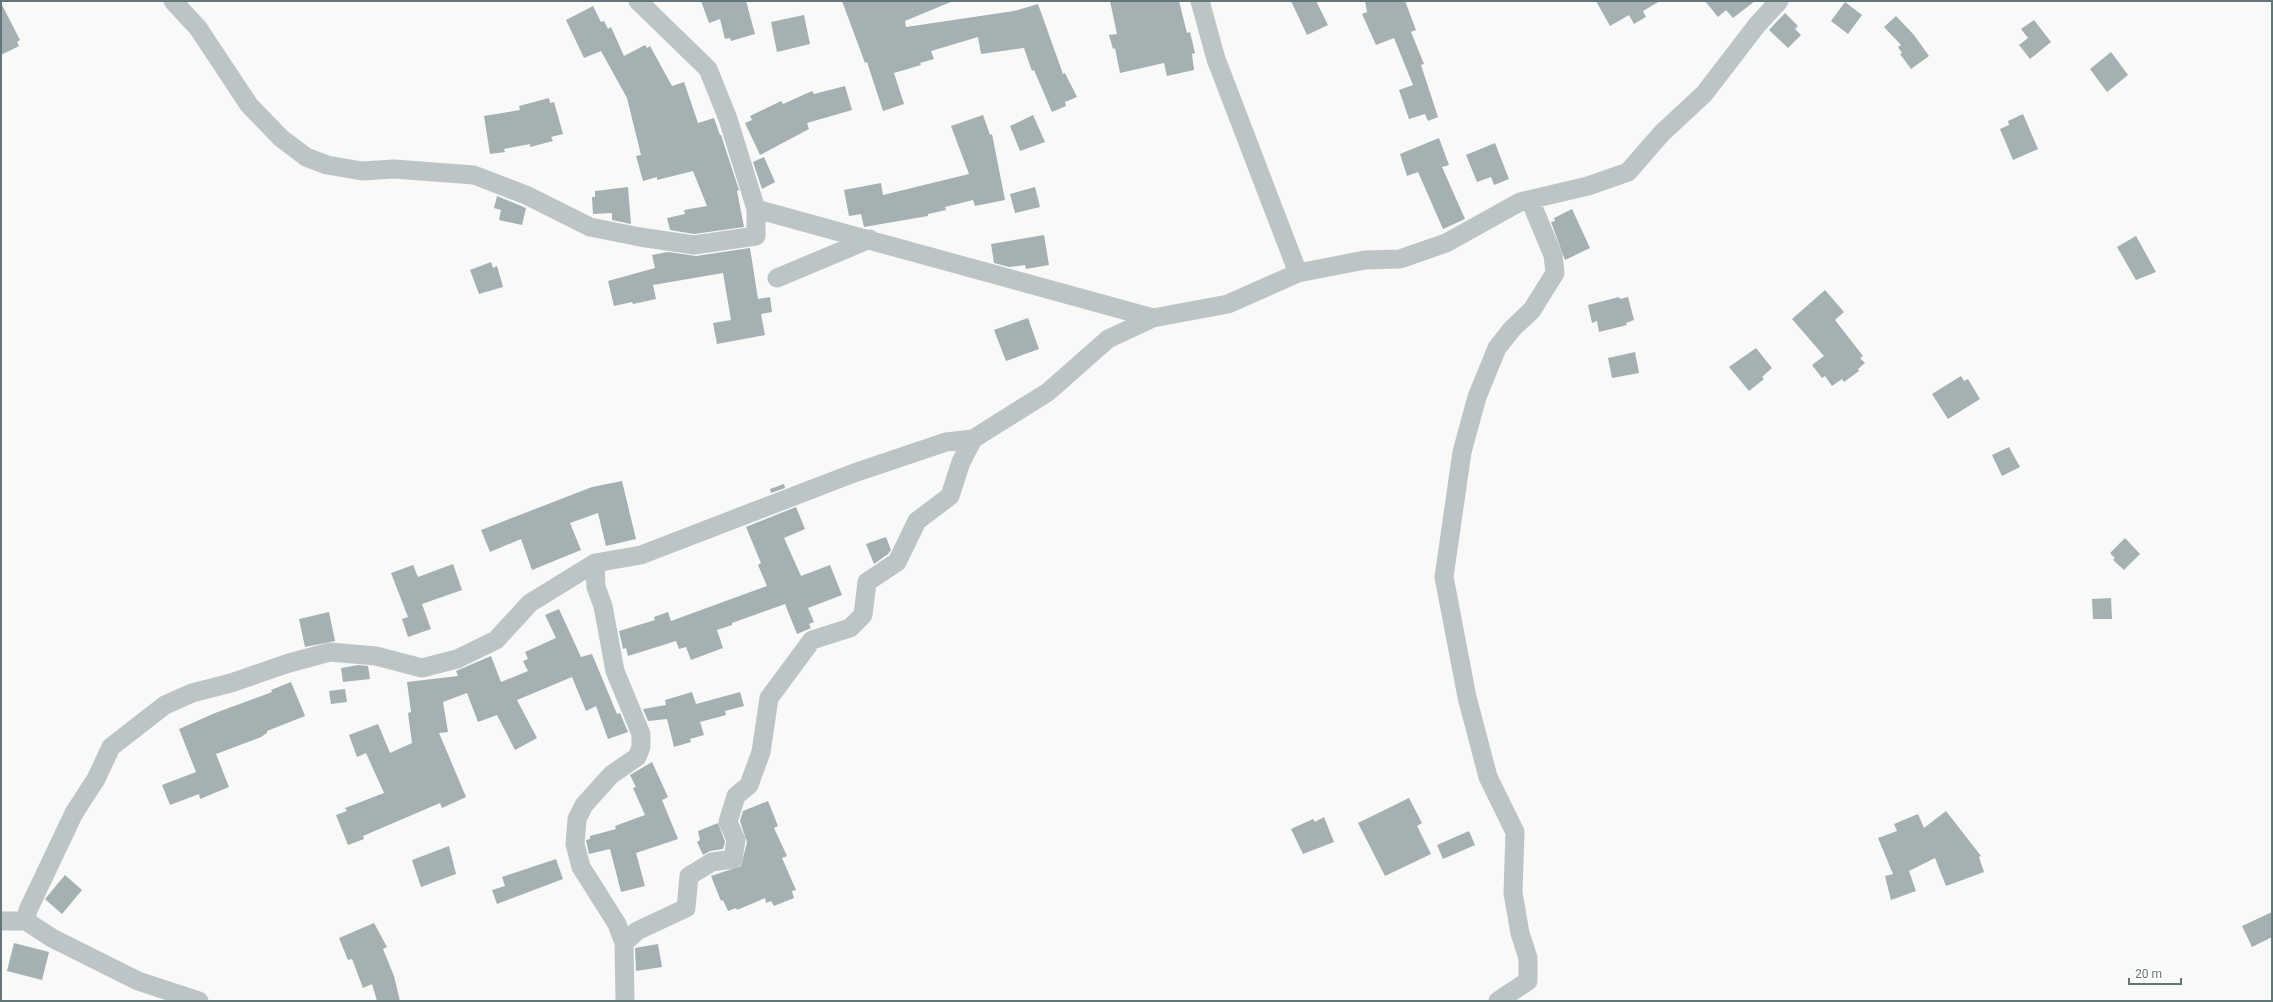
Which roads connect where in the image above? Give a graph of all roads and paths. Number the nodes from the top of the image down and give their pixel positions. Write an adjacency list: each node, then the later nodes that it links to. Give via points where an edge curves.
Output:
1 (174, 1): 6 (street, via 198,28 249,105 282,138 306,157 327,165 362,171 394,169 474,176 526,195 590,227 694,245 756,236)
2 (638, 1): 6 (street, via 708,69 728,119)
3 (1200, 1): 8 (street, via 1216,59)
4 (1779, 1): 5 (street, via 1757,25 1704,94 1662,133 1628,172 1588,186)
5 (1530, 200): 8 (street, via 1520,202 1446,243 1400,259 1365,260); 18 (street, via 1553,255 1555,273 1532,310 1497,348 1477,397 1462,452 1444,577 1467,697 1488,777 1514,832 1513,893 1520,933 1528,958 1528,981)
6 (756, 208): 7 (street)
7 (870, 239): 9 (street); 10 (street)
8 (1298, 273): 10 (street, via 1228,304)
9 (777, 278)
10 (1153, 318): 11 (street, via 1108,339 1048,392)
11 (972, 439): 12 (street, via 946,442 854,473 641,555); 15 (street, via 950,496 917,521 897,562 867,582 863,615 850,628 812,640 769,698 761,752 749,785 736,796 728,822 736,840 733,859 712,862 689,876 686,908 637,931)
12 (595, 563): 14 (street, via 530,603 496,640 456,660 422,668 376,656 330,652 192,693 165,705 111,747 96,779 74,813 28,910); 15 (street, via 596,587 603,606 615,671 641,734 642,747 637,757 611,775 584,805 577,819 575,844 581,867 617,924)
13 (1, 921): 14 (street)
14 (26, 921): 16 (street, via 52,938 138,981)
15 (624, 943): 17 (street)
16 (199, 1001)
17 (625, 1001)
18 (1498, 1001)

